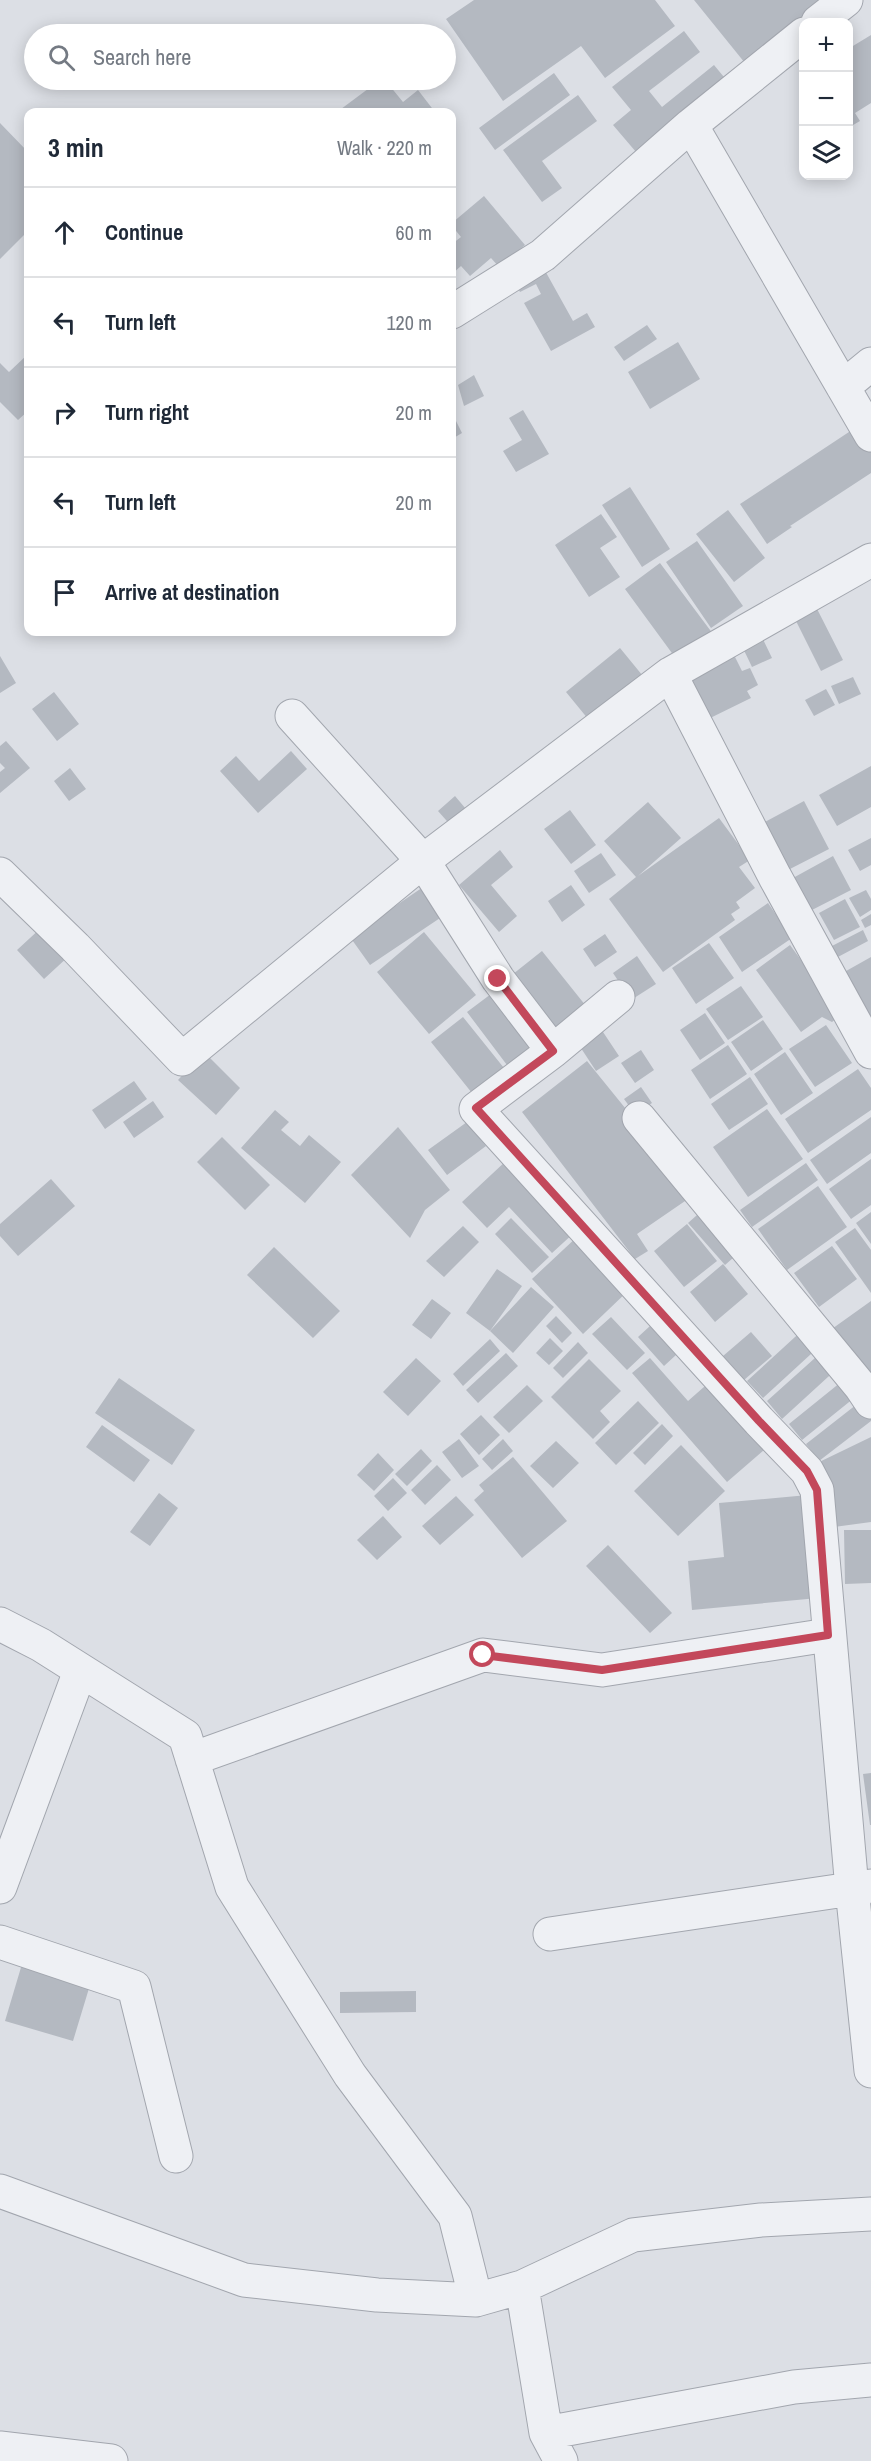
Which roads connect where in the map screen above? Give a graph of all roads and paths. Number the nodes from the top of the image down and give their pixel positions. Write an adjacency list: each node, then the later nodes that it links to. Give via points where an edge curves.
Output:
1 (846, 0): 2 (street)
2 (823, 18)
3 (799, 38): 4 (street)
4 (690, 124): 5 (street, via 543,255); 7 (street)
5 (456, 309)
6 (871, 364): 7 (street)
7 (843, 387): 8 (street)
8 (871, 435)
9 (871, 560): 10 (street)
10 (670, 674): 12 (street); 16 (street)
11 (292, 716): 12 (street)
12 (423, 861): 13 (street, via 182,1059); 15 (street, via 498,979)
13 (0, 874)
14 (618, 997): 15 (street)
15 (553, 1051): 20 (street, via 476,1108 807,1471 817,1490)
16 (871, 1052)
17 (639, 1118): 18 (street)
18 (871, 1402)
19 (0, 1624): 21 (street)
20 (828, 1635): 22 (street, via 602,1670 483,1655); 24 (street)
21 (80, 1671): 22 (street, via 185,1736); 23 (street)
22 (192, 1759): 32 (street, via 232,1887 350,2075 455,2216)
23 (0, 1887)
24 (861, 1888): 25 (street); 27 (street)
25 (550, 1934)
26 (0, 1942): 28 (street, via 134,1987)
27 (871, 2071)
28 (176, 2156)
29 (0, 2191): 32 (street, via 244,2280 376,2295)
30 (871, 2214): 31 (street, via 762,2220 633,2235)
31 (522, 2287): 32 (street); 34 (street)
32 (476, 2300)
33 (871, 2380): 34 (street, via 794,2387)
34 (553, 2447)
35 (0, 2448): 36 (street)
36 (111, 2461)

